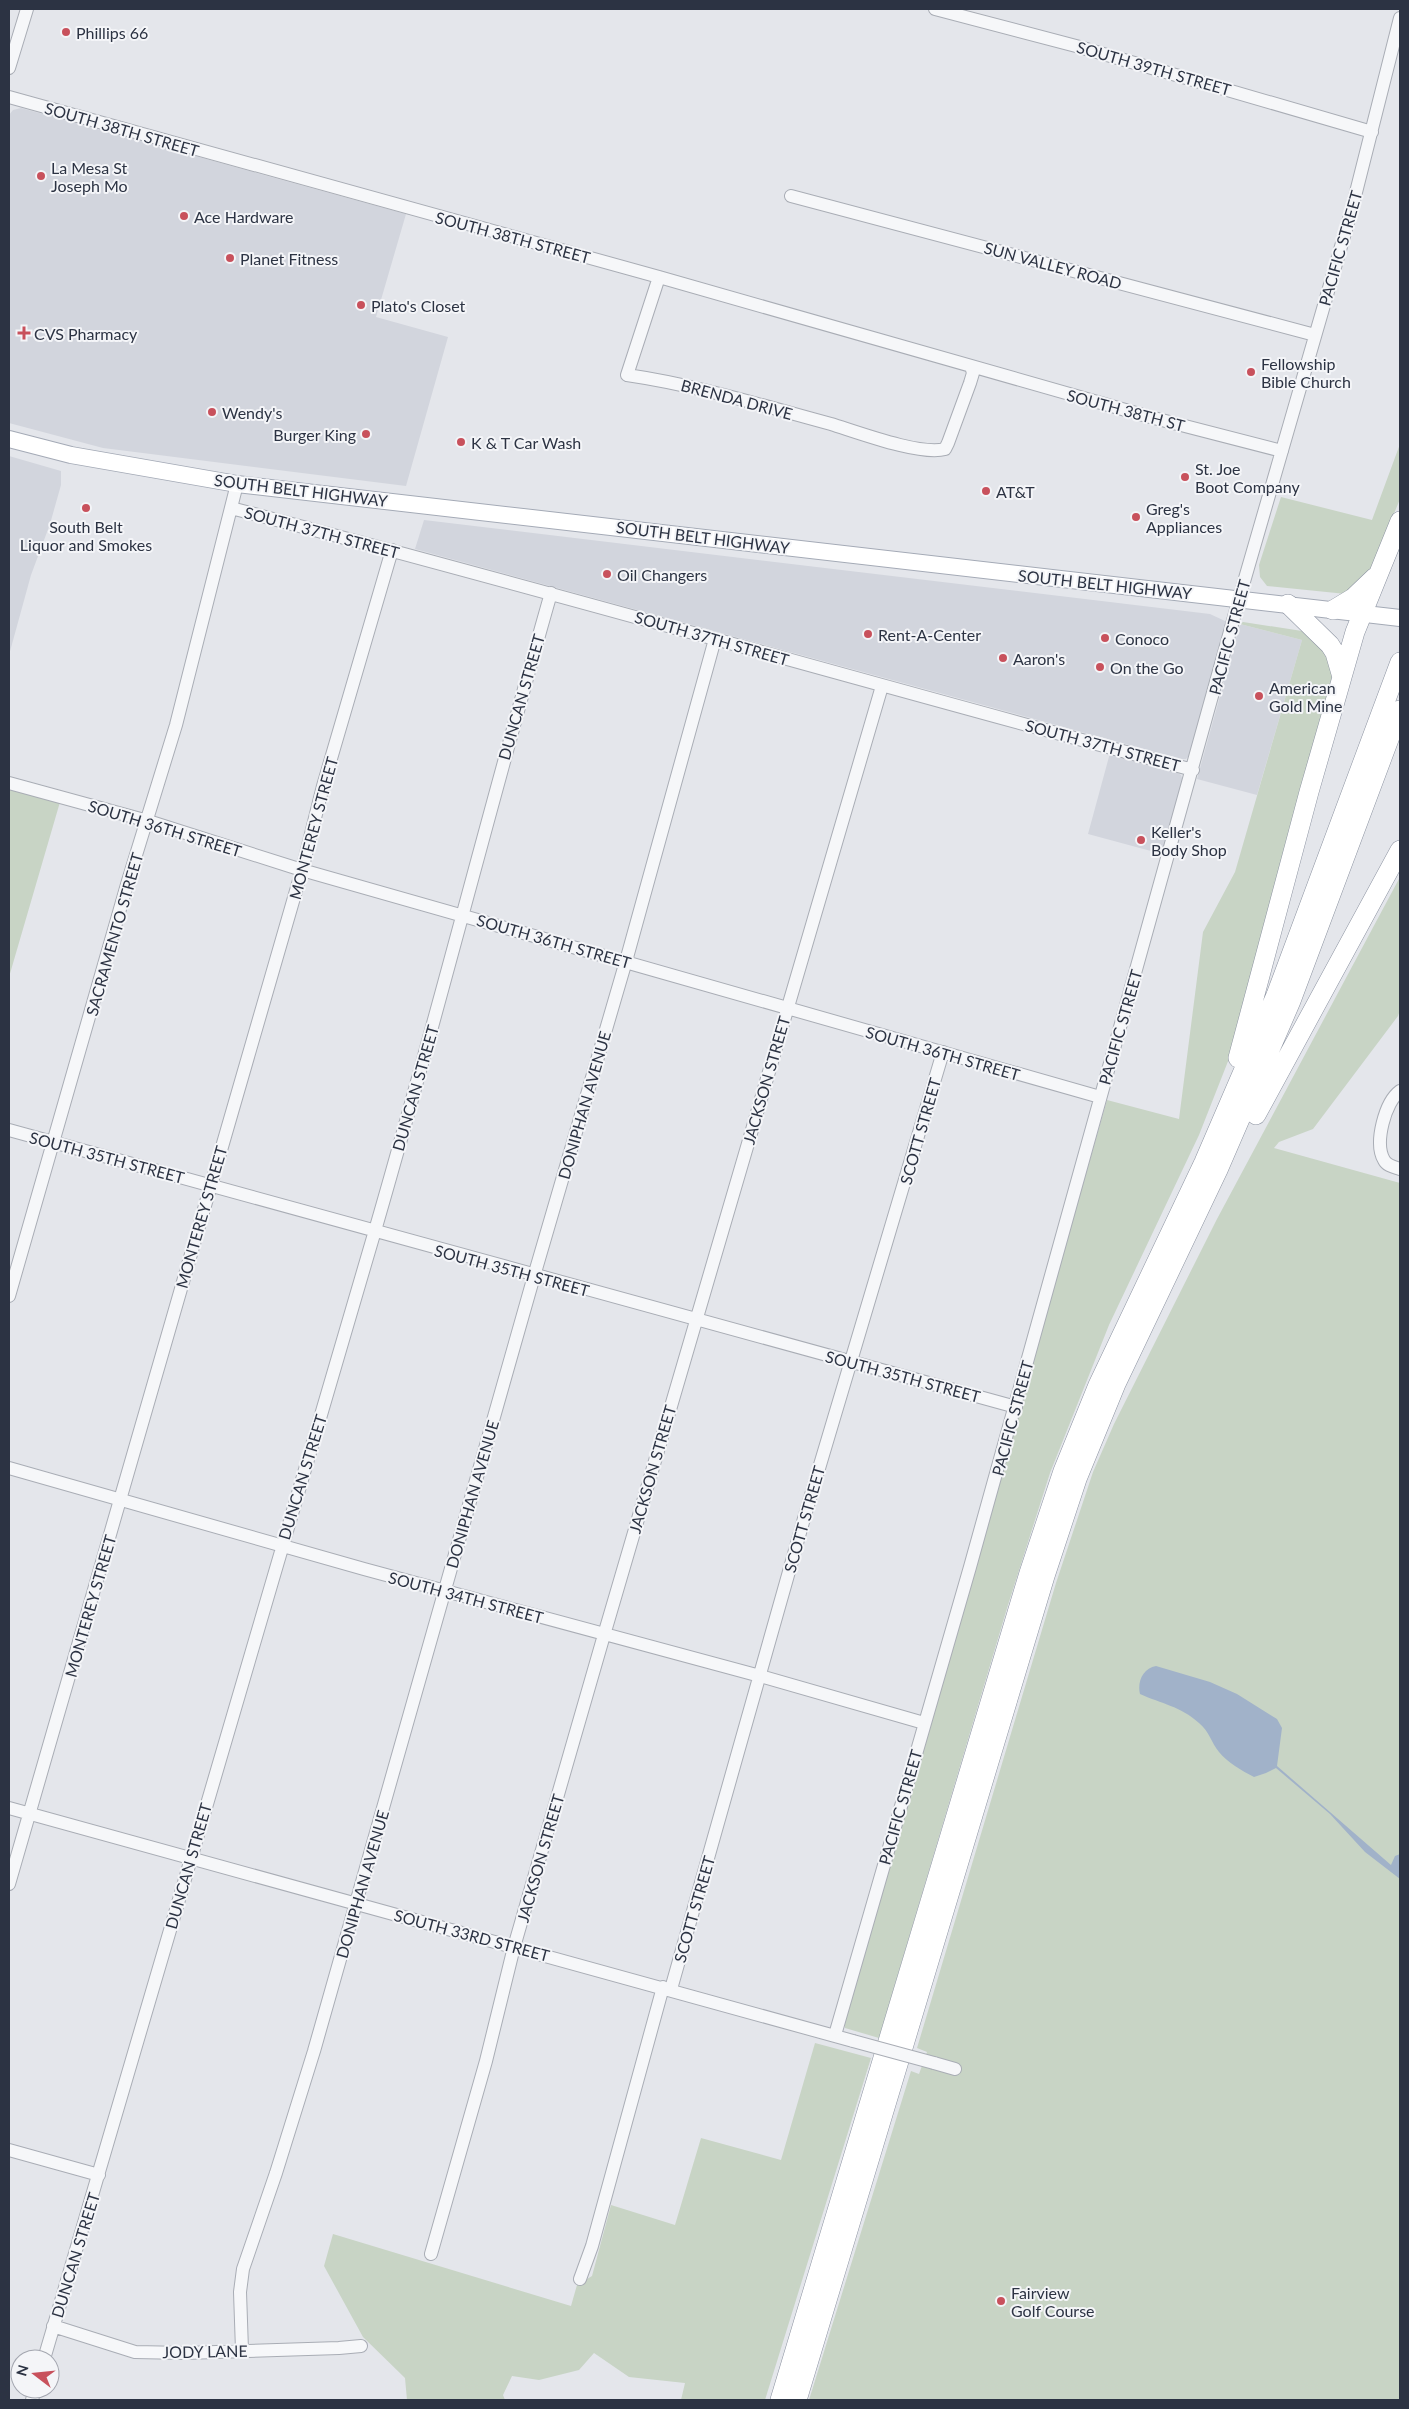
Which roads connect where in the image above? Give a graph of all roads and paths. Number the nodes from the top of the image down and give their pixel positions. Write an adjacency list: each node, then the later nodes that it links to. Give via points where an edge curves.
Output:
1 (27, 9): 4 (street)
2 (935, 9): 6 (street, SOUTH 39TH STREET, via 1076,46)
3 (1400, 18): 6 (street, PACIFIC STREET)
4 (9, 68)
5 (9, 97): 8 (street, SOUTH 38TH STREET)
6 (1372, 132): 9 (street, PACIFIC STREET)
7 (791, 196): 9 (street, SUN VALLEY ROAD)
8 (659, 277): 10 (street, SOUTH 38TH STREET); 10 (street, BRENDA DRIVE, via 627,374 670,382 937,451 945,449 973,373)
9 (1315, 335): 12 (street, PACIFIC STREET)
10 (971, 366): 12 (street, SOUTH 38TH ST)
11 (9, 439): 13 (main road, SOUTH BELT HIGHWAY, via 71,455)
12 (1282, 451): 19 (street, PACIFIC STREET)
13 (237, 484): 14 (street, SACRAMENTO STREET); 19 (main road, SOUTH BELT HIGHWAY)
14 (231, 508): 16 (street, SOUTH 37TH STREET); 31 (street, SACRAMENTO STREET)
15 (1400, 521): 17 (highway)
16 (392, 550): 18 (street, SOUTH 37TH STREET); 33 (street, MONTEREY STREET)
17 (1379, 572): 21 (highway, via 1352,598); 22 (highway)
18 (551, 593): 24 (street, SOUTH 37TH STREET); 34 (street, DUNCAN STREET, via 494,790)
19 (1239, 599): 20 (main road, SOUTH BELT HIGHWAY); 29 (street, PACIFIC STREET)
20 (1288, 604): 21 (main road, SOUTH BELT HIGHWAY); 26 (highway, via 1330,645)
21 (1333, 610): 22 (main road, SOUTH BELT HIGHWAY)
22 (1363, 613): 23 (main road, SOUTH BELT HIGHWAY); 26 (highway)
23 (1400, 618)
24 (715, 639): 27 (street, SOUTH 37TH STREET); 35 (street, DONIPHAN AVENUE)
25 (1400, 664): 42 (highway, via 1276,995)
26 (1342, 677): 42 (highway, via 1247,1031)
27 (882, 686): 29 (street, SOUTH 37TH STREET); 36 (street, JACKSON STREET)
28 (1400, 710): 45 (highway, via 1292,1001)
29 (1193, 770): 39 (street, PACIFIC STREET)
30 (9, 782): 31 (street, SOUTH 36TH STREET)
31 (148, 821): 33 (street, SOUTH 36TH STREET); 41 (street, SACRAMENTO STREET)
32 (1400, 850): 45 (highway, via 1226,1174)
33 (302, 870): 34 (street, SOUTH 36TH STREET); 44 (street, MONTEREY STREET)
34 (463, 915): 35 (street, SOUTH 36TH STREET); 46 (street, DUNCAN STREET)
35 (626, 961): 36 (street, SOUTH 36TH STREET); 47 (street, DONIPHAN AVENUE)
36 (786, 1008): 37 (street, SOUTH 36TH STREET); 49 (street, JACKSON STREET)
37 (943, 1052): 39 (street, SOUTH 36TH STREET); 50 (street, SCOTT STREET)
38 (1400, 1091): 43 (street, via 1393,1096 1388,1107 1380,1148 1384,1161)
39 (1100, 1097): 51 (street, PACIFIC STREET)
40 (9, 1130): 41 (street, SOUTH 35TH STREET)
41 (52, 1142): 44 (street, SOUTH 35TH STREET); 48 (street, SACRAMENTO STREET)
42 (1204, 1162): 76 (highway, via 1098,1385 1051,1506)
43 (1400, 1169)
44 (210, 1185): 46 (street, SOUTH 35TH STREET); 53 (street, MONTEREY STREET)
45 (1193, 1221): 77 (highway, via 1116,1384 1066,1512)
46 (375, 1232): 47 (street, SOUTH 35TH STREET); 54 (street, DUNCAN STREET)
47 (534, 1276): 49 (street, SOUTH 35TH STREET); 55 (street, DONIPHAN AVENUE)
48 (9, 1296)
49 (696, 1320): 50 (street, SOUTH 35TH STREET); 56 (street, JACKSON STREET)
50 (852, 1363): 51 (street, SOUTH 35TH STREET); 57 (street, SCOTT STREET)
51 (1016, 1407): 58 (street, PACIFIC STREET)
52 (9, 1468): 53 (street, SOUTH 34TH STREET)
53 (121, 1500): 54 (street, SOUTH 34TH STREET); 60 (street, MONTEREY STREET)
54 (282, 1546): 55 (street, SOUTH 34TH STREET); 61 (street, DUNCAN STREET)
55 (444, 1591): 56 (street, SOUTH 34TH STREET); 63 (street, DONIPHAN AVENUE)
56 (604, 1635): 57 (street, SOUTH 34TH STREET); 64 (street, JACKSON STREET)
57 (760, 1676): 58 (street, SOUTH 34TH STREET); 65 (street, SCOTT STREET)
58 (924, 1723): 66 (street, PACIFIC STREET)
59 (9, 1808): 60 (street, SOUTH 33RD STREET)
60 (29, 1814): 61 (street, SOUTH 33RD STREET); 62 (street, MONTEREY STREET)
61 (190, 1858): 63 (street, SOUTH 33RD STREET); 69 (street, DUNCAN STREET)
62 (9, 1884)
63 (357, 1903): 64 (street, SOUTH 33RD STREET); 75 (street, DONIPHAN AVENUE, via 288,2135 243,2269 240,2292)
64 (514, 1946): 65 (street, SOUTH 33RD STREET); 70 (street, JACKSON STREET, via 486,2061)
65 (667, 1988): 66 (street, SOUTH 33RD STREET); 71 (street, SCOTT STREET)
66 (835, 2035): 67 (street, SOUTH 33RD STREET, bridge)
67 (955, 2069)
68 (9, 2150): 69 (street)
69 (99, 2175): 72 (street, DUNCAN STREET)
70 (431, 2254)
71 (580, 2279)
72 (53, 2326): 74 (street, DUNCAN STREET); 75 (street, JODY LANE, via 135,2352)
73 (361, 2346): 75 (street, JODY LANE)
74 (47, 2349)
75 (242, 2350)
76 (780, 2400)
77 (797, 2400)

